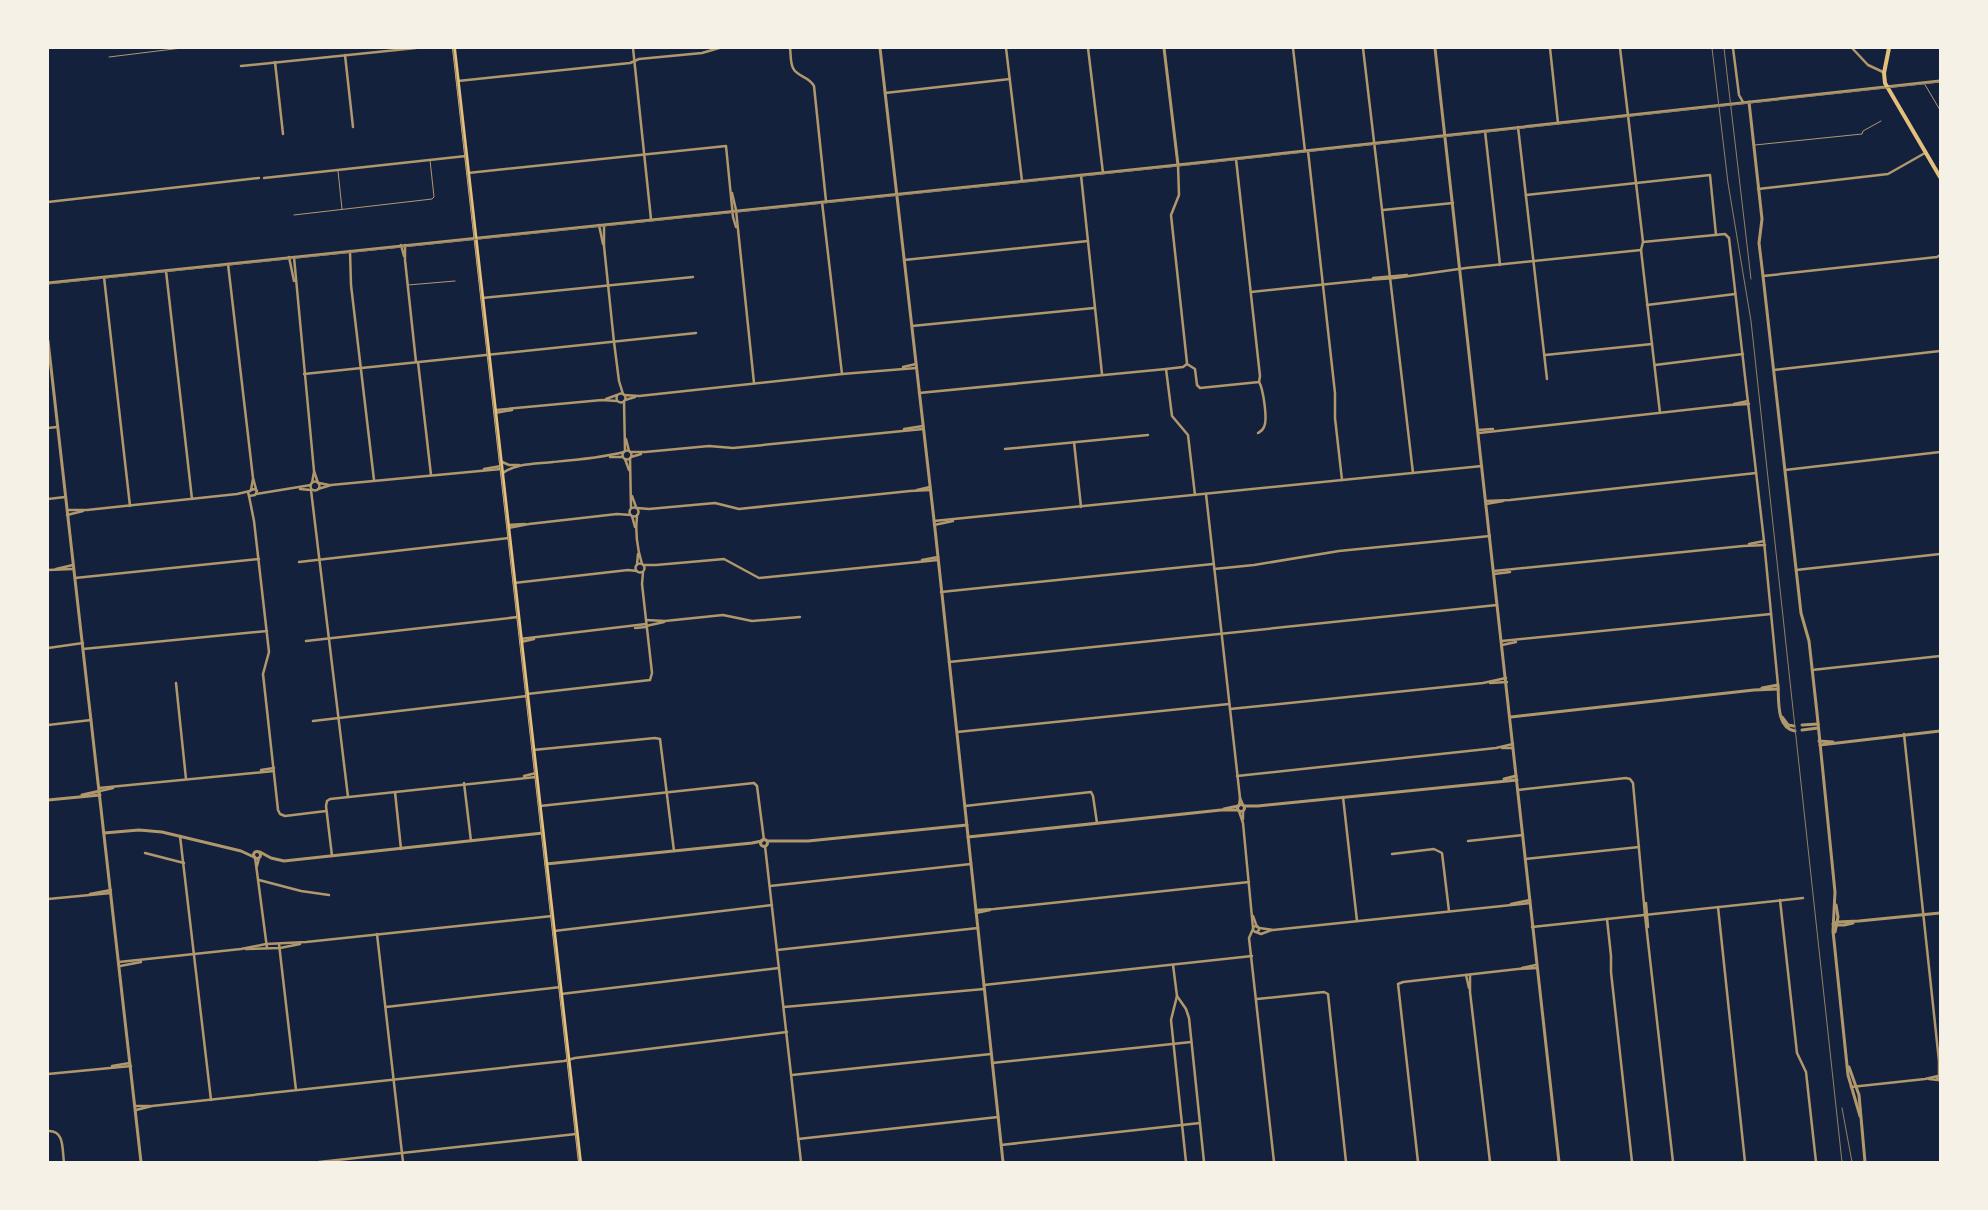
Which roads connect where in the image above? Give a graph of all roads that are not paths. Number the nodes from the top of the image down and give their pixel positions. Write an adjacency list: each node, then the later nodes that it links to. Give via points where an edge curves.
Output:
1 (182, 48): 20 (lane)
2 (416, 48): 19 (street)
3 (454, 48): 27 (main road)
4 (633, 48): 21 (street)
5 (719, 48): 21 (street)
6 (790, 48): 65 (street, via 793,68 814,86)
7 (880, 48): 30 (street)
8 (1006, 48): 25 (street)
9 (1088, 48): 54 (street)
10 (1164, 48): 50 (street)
11 (1293, 48): 44 (street)
12 (1363, 48): 42 (street)
13 (1435, 48): 41 (street)
14 (1550, 48): 36 (street)
15 (1620, 48): 34 (street)
16 (1733, 48): 32 (street, via 1739,95)
17 (1852, 48): 24 (street, via 1868,65)
18 (1889, 48): 24 (main road)
19 (345, 55): 22 (street); 37 (street)
20 (109, 56)
21 (634, 61): 27 (street); 46 (street)
22 (275, 62): 23 (street); 40 (street)
23 (241, 66)
24 (1884, 73): 29 (main road)
25 (1010, 79): 30 (street); 59 (street)
26 (1940, 80): 28 (street)
27 (458, 81): 47 (main road)
28 (1924, 82): 29 (street); 33 (lane)
29 (1887, 86): 31 (street); 45 (main road)
30 (885, 93): 62 (street)
31 (1750, 102): 32 (street); 43 (street)
32 (1743, 103): 34 (street)
33 (1940, 110)
34 (1628, 115): 36 (street); 60 (street)
35 (1881, 121): 43 (lane, via 1862,134)
36 (1558, 123): 38 (street)
37 (352, 127)
38 (1518, 127): 39 (street); 63 (street)
39 (1485, 131): 41 (street); 88 (street)
40 (283, 134)
41 (1446, 136): 42 (street); 66 (street)
42 (1374, 143): 44 (street); 69 (street)
43 (1753, 145): 61 (street)
44 (1306, 151): 48 (street); 97 (street)
45 (1926, 152): 52 (main road); 61 (street, via 1888,174)
46 (644, 155): 53 (street); 68 (street, via 726,146); 71 (street)
47 (466, 156): 49 (street); 53 (main road)
48 (1236, 159): 50 (street); 101 (street)
49 (430, 160): 51 (street); 67 (lane, via 432,200)
50 (1178, 165): 54 (street); 116 (street, via 1180,195 1171,215)
51 (338, 170): 58 (street); 67 (lane)
52 (1939, 170): 56 (main road)
53 (468, 173): 75 (main road)
54 (1103, 173): 55 (street)
55 (1080, 175): 59 (street); 76 (street)
56 (1940, 177)
57 (259, 178): 64 (street)
58 (264, 178)
59 (1022, 181): 62 (street)
60 (1636, 183): 63 (street); 74 (street, via 1710,175); 77 (street)
61 (1758, 189): 91 (street)
62 (897, 194): 65 (street); 85 (street)
63 (1526, 195): 86 (street)
64 (48, 201)
65 (824, 201): 68 (street); 123 (street)
66 (1453, 202): 69 (street); 89 (street)
67 (342, 210): 70 (lane)
68 (734, 210): 71 (street); 128 (street)
69 (1383, 210): 94 (street)
70 (294, 215)
71 (651, 219): 73 (street)
72 (599, 224): 73 (street); 75 (street); 79 (street)
73 (604, 224): 79 (street)
74 (1716, 235): 77 (street); 102 (street, via 1725,234 1729,238)
75 (475, 238): 78 (street); 103 (main road)
76 (1088, 241): 85 (street); 105 (street)
77 (1643, 242): 80 (street)
78 (403, 245): 81 (street); 99 (street)
79 (604, 246): 98 (street)
80 (1641, 250): 86 (street); 104 (street)
81 (348, 251): 84 (street); 119 (street)
82 (1940, 255): 91 (street)
83 (289, 257): 84 (street); 87 (street); 100 (street)
84 (294, 257): 100 (street)
85 (904, 260): 106 (street)
86 (1534, 261): 88 (street); 114 (street)
87 (228, 264): 90 (street); 165 (street)
88 (1500, 265): 89 (street)
89 (1460, 269): 94 (street); 143 (street)
90 (166, 270): 92 (street); 187 (street)
91 (1763, 276): 121 (street)
92 (104, 277): 96 (street); 189 (street)
93 (692, 277): 98 (street)
94 (1390, 277): 97 (street); 162 (street)
95 (456, 281): 99 (lane)
96 (48, 283)
97 (1323, 284): 101 (street); 167 (street)
98 (608, 285): 103 (street); 109 (street)
99 (408, 286): 115 (street)
100 (296, 287): 122 (street)
101 (1251, 292): 127 (street)
102 (1736, 294): 104 (street); 113 (street)
103 (482, 298): 112 (main road)
104 (1647, 305): 110 (street)
105 (1095, 308): 106 (street); 124 (street)
106 (912, 326): 118 (street)
107 (696, 333): 109 (street)
108 (48, 341): 140 (street)
109 (614, 342): 112 (street); 126 (street)
110 (1652, 344): 114 (street); 117 (street)
111 (1940, 351): 121 (street)
112 (488, 354): 115 (street); 137 (main road)
113 (1744, 354): 117 (street); 136 (street)
114 (1545, 356): 125 (street)
115 (418, 362): 119 (street); 164 (street)
116 (1187, 364): 120 (street); 127 (street, via 1195,370 1200,388)
117 (1655, 365): 138 (street)
118 (916, 366): 123 (street); 129 (street)
119 (361, 368): 122 (street); 166 (street)
120 (1166, 369): 124 (street); 182 (street, via 1172,414 1188,435)
121 (1774, 370): 159 (street)
122 (304, 374): 160 (street)
123 (842, 374): 128 (street)
124 (1102, 374): 129 (street)
125 (1548, 378)
126 (619, 381): 130 (street); 131 (street)
127 (1259, 382): 144 (street, via 1265,422)
128 (754, 383): 132 (street)
129 (919, 393): 141 (street)
130 (618, 395): 131 (street); 133 (street); 135 (street)
131 (624, 395): 132 (street); 134 (street)
132 (639, 396): 134 (street)
133 (602, 400): 135 (street); 137 (street)
134 (624, 401): 135 (street); 139 (street)
135 (618, 402): 139 (street)
136 (1749, 402): 138 (street); 163 (street)
137 (494, 412): 158 (main road)
138 (1660, 413): 143 (street)
139 (623, 416): 145 (street)
140 (57, 427): 142 (street); 184 (street)
141 (923, 427): 151 (street, via 738,447 701,446); 174 (street)
142 (48, 428)
143 (1478, 431): 157 (street)
144 (1258, 433)
145 (625, 435): 149 (street); 150 (street)
146 (1148, 435): 147 (street)
147 (1074, 442): 148 (street); 191 (street)
148 (1005, 449)
149 (630, 451): 150 (street); 151 (street); 154 (street)
150 (624, 452): 153 (street); 155 (street)
151 (645, 452): 154 (street)
152 (1940, 452): 159 (street)
153 (606, 456): 155 (street); 156 (street)
154 (631, 457): 155 (street); 161 (street)
155 (624, 458): 161 (street)
156 (525, 465): 158 (street); 158 (street)
157 (1482, 466): 162 (street); 188 (street)
158 (501, 467): 164 (street); 200 (main road)
159 (1785, 470): 219 (street)
160 (314, 471): 168 (street); 169 (street)
161 (629, 472): 179 (street)
162 (1413, 473): 167 (street)
163 (1756, 473): 188 (street); 204 (street)
164 (431, 475): 166 (street)
165 (253, 478): 172 (street); 175 (street)
166 (374, 480): 170 (street)
167 (1342, 480): 180 (street)
168 (318, 483): 169 (street); 170 (street); 173 (street)
169 (312, 484): 171 (street); 176 (street)
170 (331, 485): 173 (street)
171 (296, 488): 176 (street); 177 (street)
172 (256, 489): 175 (street); 177 (street); 181 (street)
173 (317, 489): 176 (street); 185 (street)
174 (930, 489): 194 (street, via 743,509 712,503); 199 (street)
175 (250, 490): 178 (street); 183 (street)
176 (311, 490): 185 (street)
177 (268, 491): 181 (street)
178 (237, 494): 183 (street); 187 (street)
179 (632, 494): 192 (street); 193 (street)
180 (1206, 494): 182 (street); 211 (street)
181 (254, 495): 183 (street); 190 (street)
182 (1194, 495): 191 (street)
183 (249, 496): 190 (street)
184 (65, 497): 186 (street); 195 (street)
185 (313, 498): 208 (street)
186 (48, 499)
187 (192, 499): 189 (street)
188 (1486, 502): 202 (street)
189 (130, 506): 195 (street)
190 (252, 506): 207 (street)
191 (1081, 507): 199 (street)
192 (636, 508): 193 (street); 194 (street); 197 (street)
193 (630, 509): 196 (street); 198 (street)
194 (649, 509): 197 (street)
195 (67, 513): 214 (street)
196 (617, 514): 198 (street); 200 (street)
197 (638, 514): 198 (street); 201 (street)
198 (631, 515): 201 (street)
199 (934, 523): 209 (street)
200 (508, 527): 203 (main road)
201 (636, 529): 205 (street)
202 (1490, 536): 216 (street, via 1339,551); 220 (street)
203 (509, 538): 208 (street); 222 (main road)
204 (1764, 543): 220 (street); 226 (street)
205 (638, 552): 212 (street); 215 (street)
206 (1940, 554): 219 (street)
207 (259, 559): 221 (street); 231 (street)
208 (320, 559): 210 (street); 233 (street)
209 (938, 559): 213 (street, via 759,578 724,559); 224 (street)
210 (299, 562)
211 (1214, 564): 216 (street); 224 (street)
212 (643, 565): 213 (street); 215 (street); 218 (street)
213 (656, 565): 218 (street)
214 (74, 567): 217 (street); 221 (street)
215 (637, 569): 218 (street); 222 (street); 223 (street)
216 (1214, 569): 232 (street)
217 (48, 570)
218 (644, 570): 223 (street)
219 (1796, 570): 242 (street)
220 (1494, 573): 225 (street)
221 (75, 578): 237 (street)
222 (514, 584): 227 (main road)
223 (642, 584): 230 (street)
224 (941, 592): 241 (street)
225 (1498, 605): 232 (street); 236 (street)
226 (1771, 614): 236 (street); 245 (street)
227 (518, 617): 233 (street); 234 (main road)
228 (800, 617): 229 (street, via 749,622 723,615)
229 (665, 621): 230 (street); 230 (street)
230 (646, 625): 234 (street); 246 (street, via 651,678)
231 (267, 631): 239 (street); 263 (street, via 269,654 263,674)
232 (1222, 634): 241 (street); 247 (street)
233 (330, 638): 235 (street); 250 (street)
234 (520, 640): 246 (main road)
235 (306, 641)
236 (1502, 643): 243 (street)
237 (82, 644): 238 (street); 239 (street)
238 (48, 648)
239 (83, 649): 251 (street)
240 (1940, 656): 242 (street)
241 (949, 662): 258 (street)
242 (1812, 670): 254 (street)
243 (1506, 680): 248 (street); 249 (street)
244 (176, 683): 267 (street)
245 (1778, 687): 249 (street); 256 (street, via 1781,717)
246 (527, 695): 250 (street); 262 (main road)
247 (1229, 704): 248 (street); 258 (street)
248 (1230, 709): 265 (street)
249 (1510, 717): 261 (street)
250 (338, 718): 252 (street); 273 (street)
251 (92, 720): 253 (street); 270 (street)
252 (313, 721)
253 (48, 725)
254 (1818, 726): 255 (street); 260 (street)
255 (1802, 728)
256 (1794, 729)
257 (1940, 730): 259 (street)
258 (957, 732): 277 (street)
259 (1904, 734): 260 (street); 321 (street)
260 (1819, 743): 326 (street)
261 (1513, 746): 265 (street); 266 (street)
262 (533, 750): 264 (main road); 272 (street, via 660,739)
263 (274, 769): 267 (street); 279 (street, via 280,814)
264 (536, 775): 268 (street); 276 (main road)
265 (1237, 776): 278 (street)
266 (1517, 778): 269 (street); 274 (street)
267 (186, 779): 270 (street)
268 (464, 784): 271 (street); 287 (street)
269 (1518, 790): 285 (street); 290 (street, via 1630,779)
270 (100, 791): 275 (street); 282 (street)
271 (395, 792): 273 (street); 291 (street)
272 (667, 792): 276 (street); 289 (street, via 756,784); 294 (street)
273 (348, 797): 279 (street, via 327,801)
274 (1344, 797): 278 (street); 325 (street)
275 (48, 800)
276 (540, 806): 283 (main road)
277 (965, 806): 280 (street, via 1091,792); 281 (street)
278 (1241, 808): 280 (street); 307 (street)
279 (326, 811): 297 (street)
280 (1096, 823): 286 (street)
281 (967, 825): 286 (street); 289 (street, via 808,842)
282 (104, 833): 284 (street, via 147,830); 309 (street)
283 (543, 833): 287 (street); 303 (main road)
284 (180, 836): 292 (street); 302 (street)
285 (1522, 836): 288 (street); 301 (street)
286 (968, 838): 304 (street)
287 (471, 841): 291 (street)
288 (1468, 841)
289 (764, 843): 294 (street); 308 (street)
290 (1639, 847): 301 (street); 323 (street)
291 (401, 848): 297 (street)
292 (241, 851): 293 (street); 298 (street)
293 (258, 851): 298 (street); 299 (street); 300 (street)
294 (674, 851): 303 (street)
295 (145, 854): 302 (street)
296 (1392, 854): 318 (street, via 1434,849 1442,852)
297 (332, 856): 300 (street, via 284,861)
298 (254, 857): 299 (street); 305 (street)
299 (260, 858): 300 (street); 305 (street)
300 (271, 858)
301 (1525, 859): 314 (street)
302 (184, 863): 341 (street)
303 (546, 864): 320 (main road)
304 (971, 864): 308 (street); 317 (street)
305 (257, 868): 306 (street)
306 (258, 880): 310 (street); 335 (street)
307 (1249, 882): 317 (street); 322 (street)
308 (770, 886): 315 (street)
309 (111, 892): 312 (street); 343 (street)
310 (329, 895)
311 (1803, 898): 313 (street)
312 (48, 899)
313 (1780, 900): 316 (street); 401 (street, via 1797,1053 1806,1072)
314 (1530, 902): 318 (street); 327 (street)
315 (772, 905): 331 (street); 340 (street)
316 (1718, 907): 323 (street); 400 (street)
317 (976, 911): 328 (street)
318 (1449, 911): 325 (street)
319 (1940, 913): 321 (street)
320 (552, 914): 331 (main road); 333 (street)
321 (1923, 914): 326 (street); 360 (street)
322 (1253, 915): 329 (street); 332 (street)
323 (1646, 915): 324 (street); 399 (street)
324 (1607, 919): 327 (street); 398 (street)
325 (1357, 921): 330 (street)
326 (1836, 924): 363 (street, via 1834,936)
327 (1532, 927): 345 (street)
328 (978, 928): 340 (street); 349 (street)
329 (1258, 928): 330 (street); 332 (street)
330 (1273, 930): 332 (street, via 1261,934)
331 (554, 931): 348 (main road)
332 (1254, 931): 342 (street)
333 (377, 934): 334 (street); 353 (street)
334 (306, 942): 336 (street); 338 (street)
335 (266, 944): 336 (street); 337 (street); 339 (street)
336 (279, 944): 338 (street)
337 (267, 948): 338 (street); 339 (street)
338 (280, 948): 372 (street)
339 (242, 949): 341 (street)
340 (777, 950): 346 (street)
341 (194, 955): 343 (street); 373 (street)
342 (1252, 956): 344 (street); 352 (street)
343 (119, 964): 362 (street)
344 (1173, 965): 349 (street); 351 (street)
345 (1537, 967): 347 (street); 397 (street)
346 (779, 968): 350 (street); 354 (street)
347 (1468, 975): 395 (street, via 1399,983); 396 (street)
348 (561, 987): 350 (main road); 353 (street)
349 (984, 987): 354 (street); 358 (street)
350 (562, 994): 359 (main road)
351 (1177, 996): 356 (street, via 1188,1013); 357 (street, via 1171,1016)
352 (1257, 999): 393 (street); 394 (street, via 1327,993)
353 (386, 1007): 368 (street)
354 (784, 1007): 355 (street)
355 (786, 1032): 359 (street); 366 (street)
356 (1191, 1042): 357 (street); 377 (street)
357 (1173, 1044): 361 (street); 378 (street)
358 (991, 1054): 361 (street); 366 (street)
359 (569, 1059): 368 (street); 380 (main road)
360 (1939, 1061): 364 (street); 367 (street)
361 (992, 1063): 376 (street)
362 (131, 1064): 365 (street); 374 (street)
363 (1848, 1064): 369 (street); 371 (street)
364 (1940, 1068)
365 (48, 1074)
366 (792, 1076): 381 (street)
367 (1939, 1078): 369 (street); 370 (street)
368 (394, 1080): 372 (street); 383 (street)
369 (1856, 1086): 371 (street); 375 (street)
370 (1940, 1086)
371 (1851, 1087): 375 (street)
372 (296, 1090): 373 (street)
373 (211, 1100): 374 (street)
374 (136, 1108): 385 (street)
375 (1860, 1116): 402 (street)
376 (998, 1117): 381 (street); 382 (street)
377 (1200, 1123): 378 (street); 392 (street)
378 (1182, 1125): 382 (street); 391 (street)
379 (48, 1130): 384 (street, via 57,1133)
380 (577, 1134): 383 (street); 388 (main road)
381 (798, 1139): 389 (street)
382 (1001, 1145): 390 (street)
383 (402, 1153): 386 (street); 387 (street)
384 (64, 1162)
385 (141, 1162)
386 (320, 1162)
387 (403, 1162)
388 (580, 1162)
389 (801, 1162)
390 (1003, 1162)
391 (1186, 1162)
392 (1204, 1162)
393 (1274, 1162)
394 (1346, 1162)
395 (1418, 1162)
396 (1490, 1162)
397 (1559, 1162)
398 (1632, 1162)
399 (1673, 1162)
400 (1745, 1162)
401 (1816, 1162)
402 (1864, 1162)

